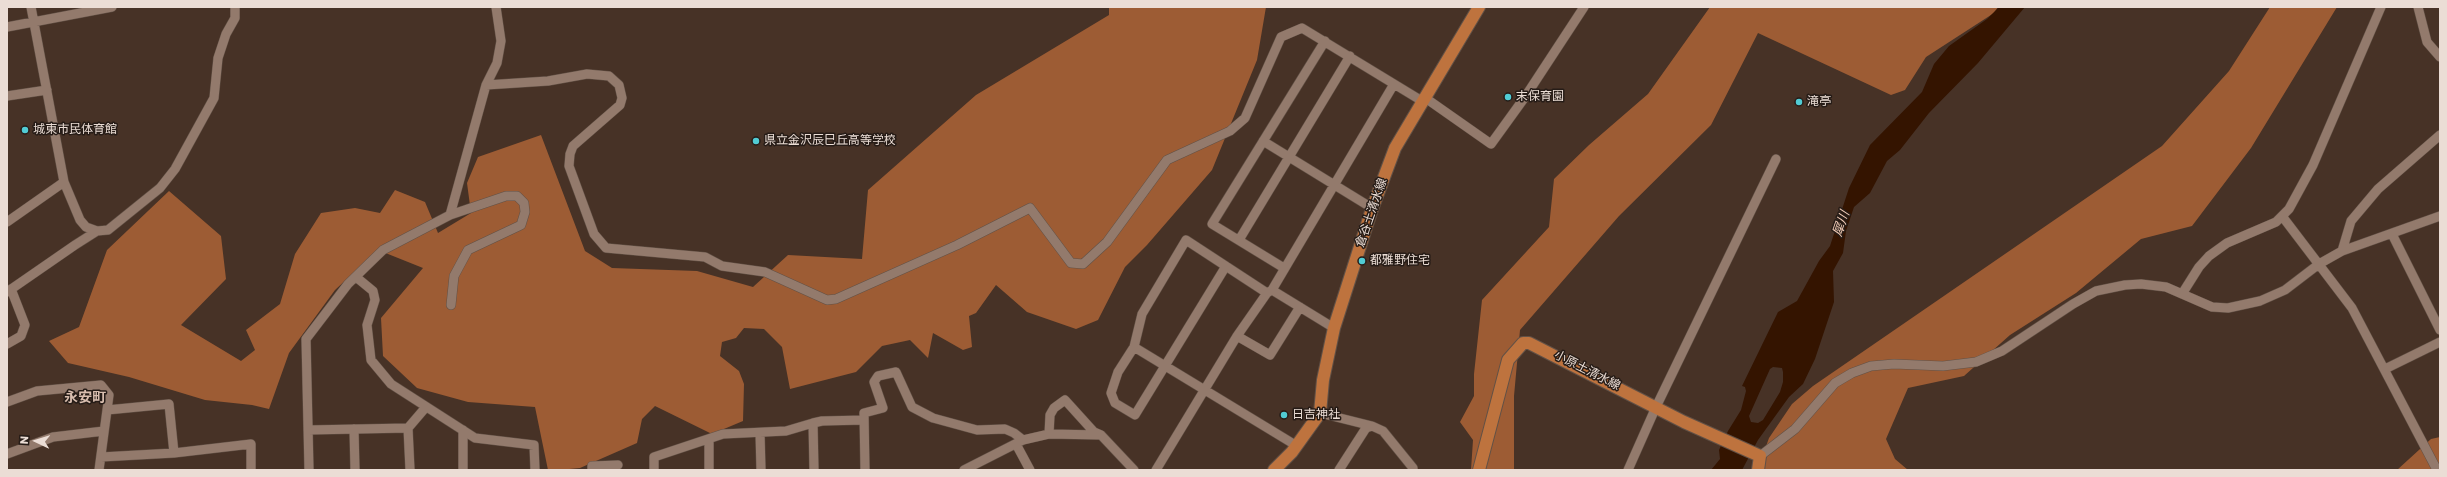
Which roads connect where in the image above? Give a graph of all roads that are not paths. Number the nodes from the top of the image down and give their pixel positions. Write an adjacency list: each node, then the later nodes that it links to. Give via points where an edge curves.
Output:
1 (30, 7): 9 (street)
2 (112, 7): 9 (street)
3 (235, 7): 30 (street, via 235,18 226,34 218,58 214,98 175,169 160,188 108,230)
4 (496, 7): 15 (street, via 501,41 497,63)
5 (1479, 7): 18 (main road, 倉谷土清水線)
6 (1584, 7): 18 (street, via 1491,144)
7 (2381, 7): 27 (street, via 2313,166 2289,209)
8 (2418, 7): 13 (street, via 2427,42)
9 (33, 22): 10 (street); 16 (street)
10 (7, 27)
11 (1325, 41): 12 (street); 15 (street, via 1302,28 1281,37 1245,118 1230,131 1166,160 1107,242 1083,264 1071,263 1030,208 957,245 836,299 827,300 766,272 722,266 705,257 606,248 594,234 569,166 573,146 620,105 622,98 619,85 609,76 587,74 548,81); 20 (street)
12 (1350, 56): 14 (street); 21 (street)
13 (2440, 57)
14 (1394, 84): 18 (street); 24 (street)
15 (486, 85): 26 (street)
16 (46, 90): 17 (street); 23 (street)
17 (7, 96)
18 (1423, 99): 25 (main road, 倉谷土清水線, via 1396,148)
19 (2440, 135): 33 (street, via 2378,190 2351,220)
20 (1263, 140): 21 (street); 32 (street, via 1212,224)
21 (1289, 156): 24 (street); 32 (street)
22 (1776, 159): 54 (street)
23 (64, 182): 29 (street); 30 (street, via 80,220 86,227)
24 (1334, 184): 25 (street); 36 (street)
25 (1372, 208): 43 (main road, 倉谷土清水線)
26 (450, 215): 37 (street, via 383,250); 41 (street, via 506,196 516,196 524,203 525,212 521,225 468,250 454,276)
27 (2282, 216): 34 (street); 40 (street, via 2276,222 2227,242 2209,256)
28 (2440, 216): 31 (street)
29 (7, 222)
30 (97, 232): 38 (street)
31 (2392, 234): 33 (street); 44 (street)
32 (1239, 240): 36 (street)
33 (2342, 251): 34 (street)
34 (2319, 264): 40 (street, via 2284,290 2260,300 2228,308 2212,307); 50 (street, via 2352,308)
35 (1226, 266): 39 (street); 48 (street, via 1186,240 1142,314); 49 (street)
36 (1284, 268): 39 (street)
37 (356, 277): 53 (street, via 373,291 375,300 368,325 371,360 391,384); 62 (street, via 306,339)
38 (9, 290): 47 (street, via 25,325 22,336)
39 (1269, 292): 42 (street); 45 (street)
40 (2182, 294): 73 (street, via 2166,288 2141,284 2096,292 2073,304 2002,351 1976,362 1943,366 1871,366 1852,373 1835,383 1795,429)
41 (451, 305)
42 (1300, 307): 43 (street); 45 (street, via 1270,355)
43 (1334, 328): 56 (main road, 倉谷土清水線, via 1323,380)
44 (2440, 330)
45 (1236, 336): 51 (street)
46 (2440, 342): 50 (street)
47 (7, 344)
48 (1134, 347): 49 (street); 49 (street, via 1111,393 1115,403 1135,415)
49 (1165, 366): 51 (street)
50 (2385, 369): 99 (street)
51 (1204, 390): 70 (street); 92 (street)
52 (7, 402): 55 (street, via 37,391 101,385 109,395)
53 (426, 407): 60 (street); 63 (street)
54 (1656, 407): 73 (main road, 小原土清水線); 96 (main road, 小原土清水線, via 1535,344 1523,343 1508,360); 97 (street)
55 (107, 410): 64 (street); 71 (street, via 169,404)
56 (1320, 413): 59 (street); 70 (main road, 倉谷土清水線)
57 (864, 420): 58 (street); 69 (street, via 864,413 883,408 874,382 878,376 896,372 912,407 933,418 977,430 1005,429 1014,433); 88 (street)
58 (812, 423): 65 (street, via 786,431); 87 (street)
59 (1372, 426): 94 (street, via 1366,428); 95 (street, via 1383,431)
60 (408, 428): 61 (street); 80 (street)
61 (354, 429): 62 (street); 79 (street)
62 (308, 430): 78 (street)
63 (464, 430): 81 (street); 82 (street, via 475,438 534,445)
64 (104, 431): 72 (street, via 53,437); 74 (street)
65 (760, 433): 68 (street, via 723,434); 86 (street)
66 (1049, 434): 67 (street); 67 (street, via 1050,415 1054,408 1065,400 1094,432); 69 (street)
67 (1101, 435): 91 (street)
68 (709, 440): 84 (street, via 654,457); 85 (street)
69 (1019, 442): 89 (street); 90 (street)
70 (1297, 446): 93 (main road, 倉谷土清水線)
71 (174, 452): 74 (street); 77 (street, via 251,444)
72 (7, 454)
73 (1758, 455): 98 (main road)
74 (101, 457): 76 (street)
75 (618, 465): 83 (street, via 592,466)
76 (99, 470)
77 (251, 470)
78 (309, 470)
79 (355, 470)
80 (410, 470)
81 (463, 470)
82 (535, 470)
83 (592, 470)
84 (654, 470)
85 (709, 470)
86 (761, 470)
87 (814, 470)
88 (865, 470)
89 (964, 470)
90 (1030, 470)
91 (1134, 470)
92 (1156, 470)
93 (1274, 470)
94 (1339, 470)
95 (1413, 470)
96 (1479, 470)
97 (1628, 470)
98 (1758, 470)
99 (2437, 470)

